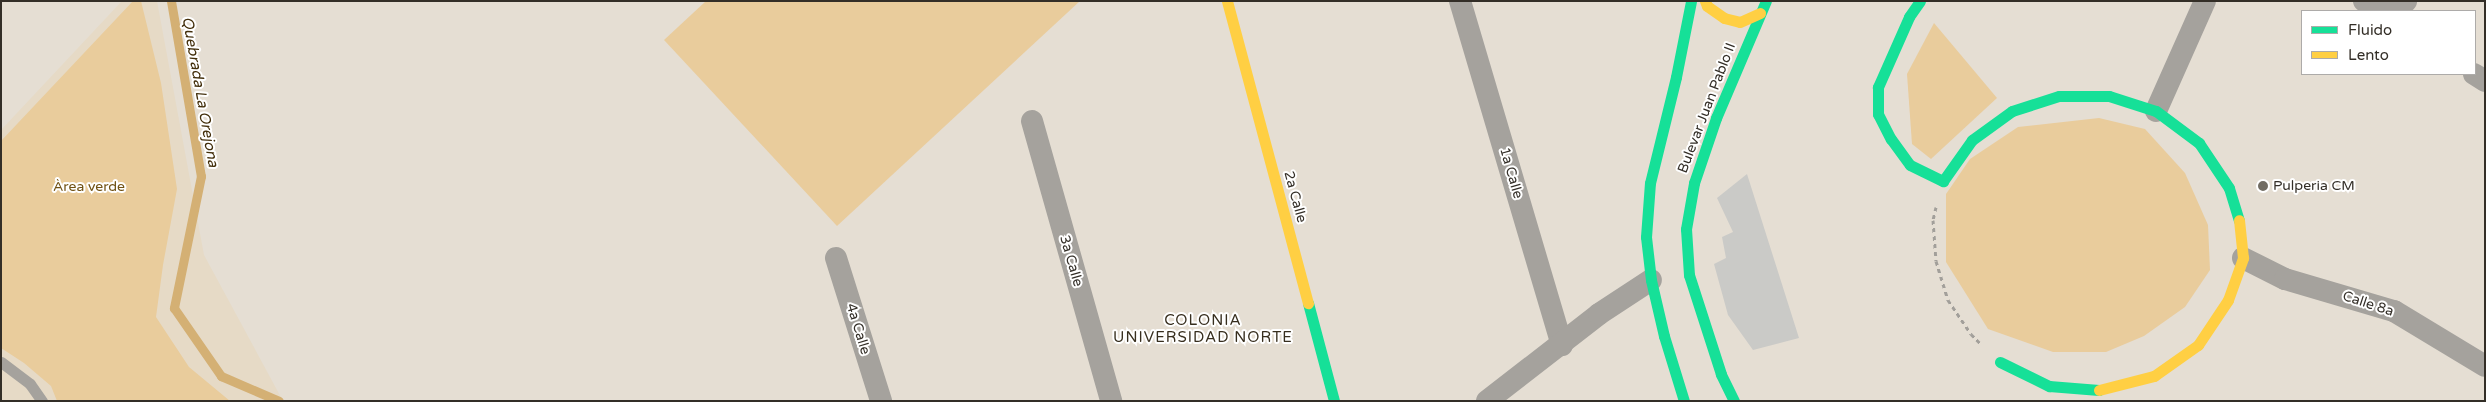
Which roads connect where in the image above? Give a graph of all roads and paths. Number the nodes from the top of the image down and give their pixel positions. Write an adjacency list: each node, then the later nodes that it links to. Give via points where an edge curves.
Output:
1 (1227, 1): 26 (street, 2a Calle)
2 (1460, 1): 19 (street, 1a Calle)
3 (1692, 1): 18 (street, via 1650,183 1646,237)
4 (1705, 1): 12 (street, via 1724,18 1740,22)
5 (1766, 1): 12 (street, Bulevar Juan Pablo II)
6 (1920, 1): 15 (street, via 1909,17 1878,87 1878,114 1910,165)
7 (2205, 1): 13 (street)
8 (2364, 1): 10 (street)
9 (2406, 1): 11 (street)
10 (2380, 10)
11 (2396, 10)
12 (1760, 13): 29 (street, Bulevar Juan Pablo II, via 1716,118 1694,183 1686,229 1689,275 1720,374)
13 (2156, 112): 15 (street, via 2109,96 2059,96 2012,111 1972,140); 17 (street, via 2199,143 2229,188 2239,217)
14 (1032, 121): 25 (street, 3a Calle)
15 (1943, 181): 21 (path, via 1933,220 1936,261 1948,300 1971,334)
16 (836, 258): 24 (street, 4a Calle)
17 (2243, 258): 21 (street, via 2228,300 2198,345 2154,376 2103,390 2049,386); 22 (street, Calle 8a, via 2285,279 2394,311)
18 (1651, 280): 19 (street, via 1599,314); 28 (street)
19 (1562, 345): 27 (street)
20 (1, 362): 23 (lane, via 30,384)
21 (2000, 362)
22 (2485, 366)
23 (42, 401)
24 (881, 401)
25 (1111, 401)
26 (1334, 401)
27 (1487, 401)
28 (1684, 401)
29 (1734, 401)

